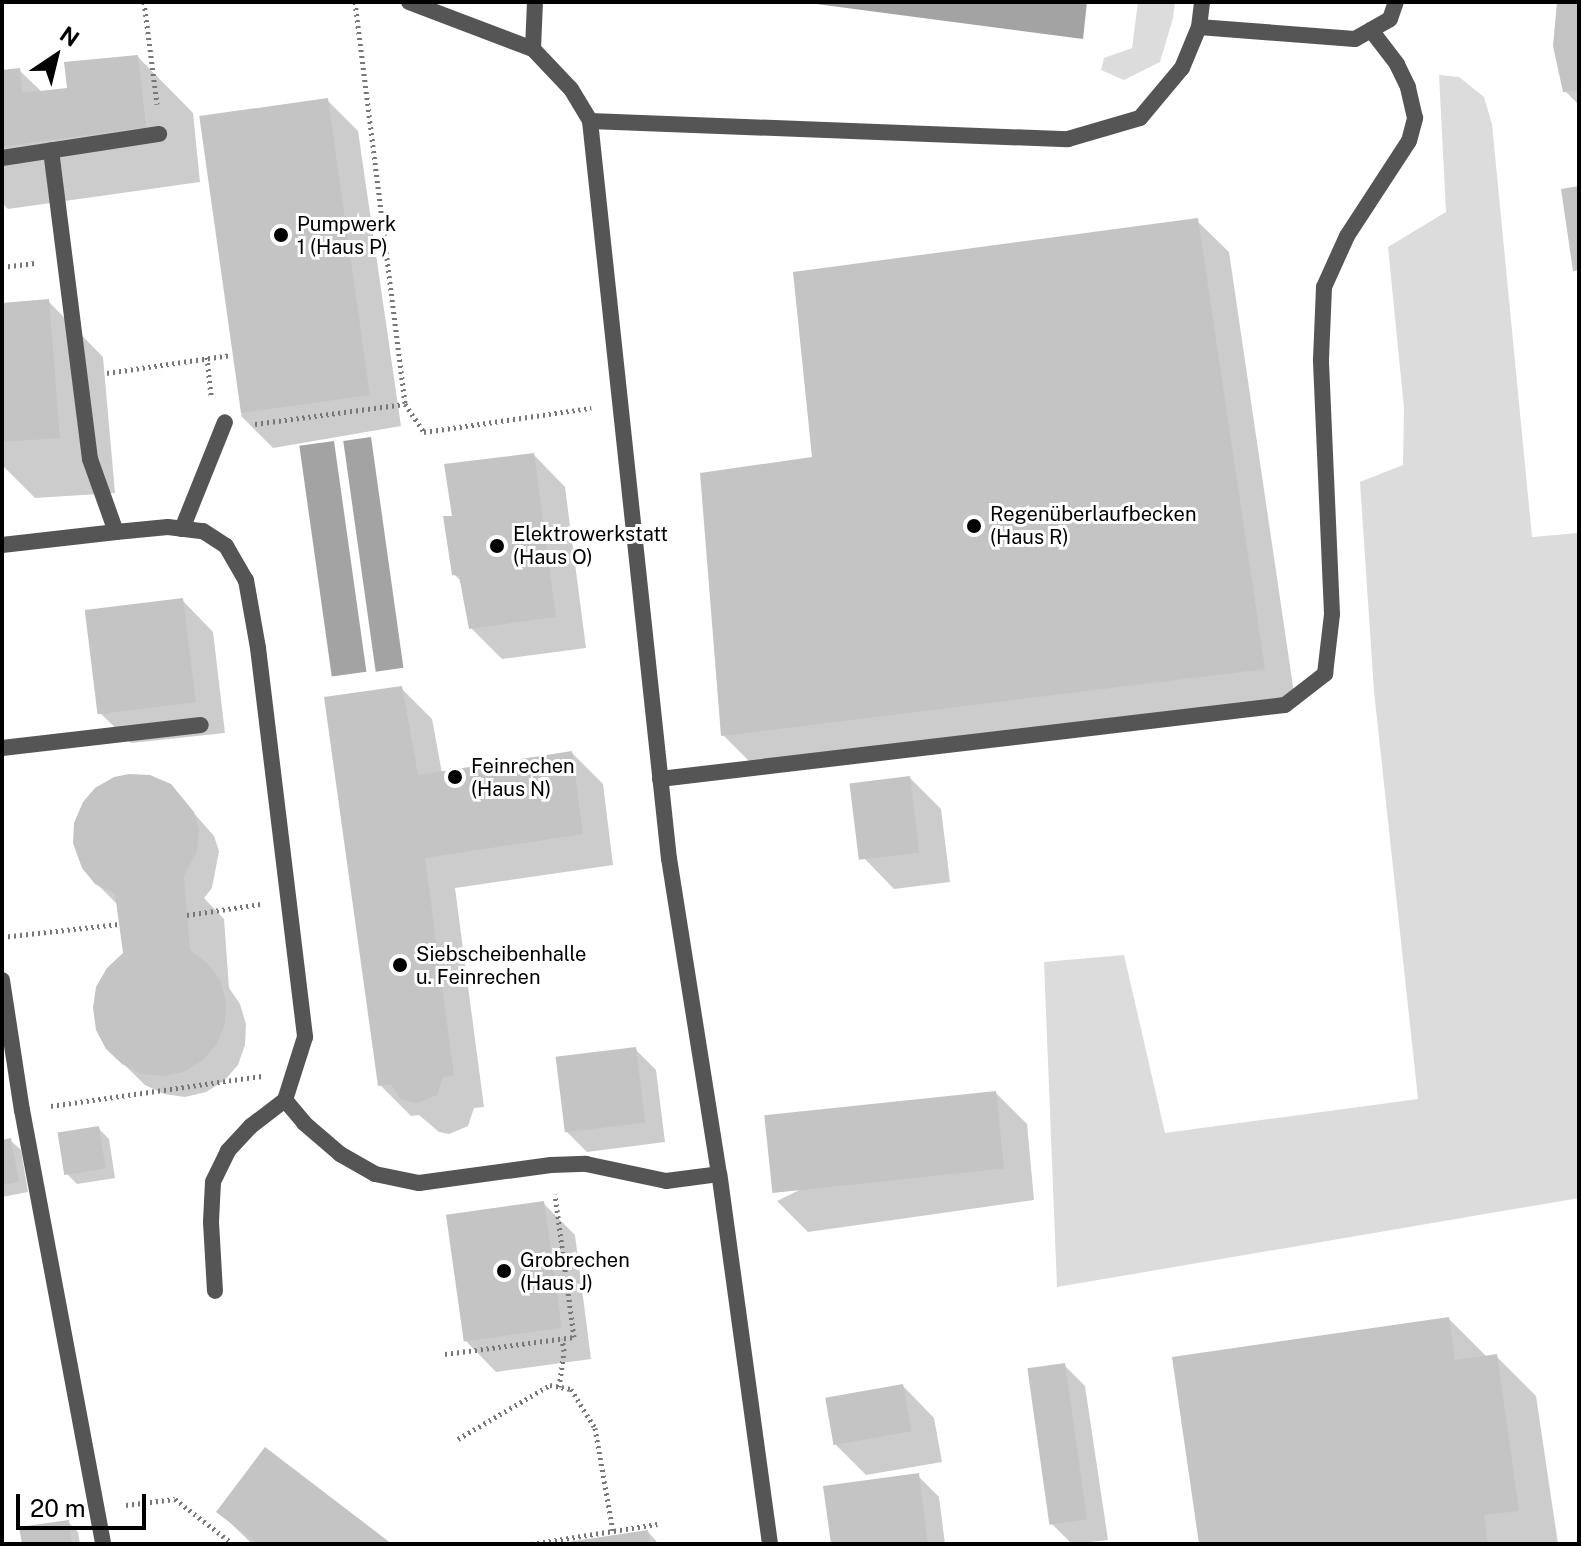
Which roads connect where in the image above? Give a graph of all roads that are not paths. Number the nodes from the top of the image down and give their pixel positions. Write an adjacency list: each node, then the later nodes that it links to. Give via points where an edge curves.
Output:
1 (409, 2): 7 (lane)
2 (535, 2): 7 (lane)
3 (1202, 2): 5 (lane)
4 (1396, 2): 6 (lane, via 1390,19)
5 (1199, 27): 6 (lane, via 1355,39); 8 (lane, via 1182,68 1140,118 1068,139)
6 (1371, 30): 18 (lane, via 1397,64 1415,118 1409,141 1347,236 1324,287 1321,359 1332,614 1325,674 1285,705)
7 (533, 49): 8 (lane, via 571,89)
8 (590, 121): 18 (lane)
9 (159, 134): 10 (lane)
10 (51, 150): 11 (lane); 14 (lane, via 90,459)
11 (2, 158)
12 (225, 422): 13 (lane)
13 (182, 529): 14 (lane); 20 (lane, via 203,531 226,546 246,580 305,1037)
14 (116, 532): 15 (lane)
15 (2, 545)
16 (201, 725): 17 (lane)
17 (2, 748)
18 (660, 779): 21 (lane)
19 (2, 980): 23 (lane)
20 (285, 1100): 21 (lane, via 340,1154 375,1174 419,1183 551,1165 586,1164 666,1181); 22 (lane, via 228,1151 213,1182)
21 (719, 1174): 24 (lane)
22 (215, 1291)
23 (103, 1544)
24 (770, 1544)

